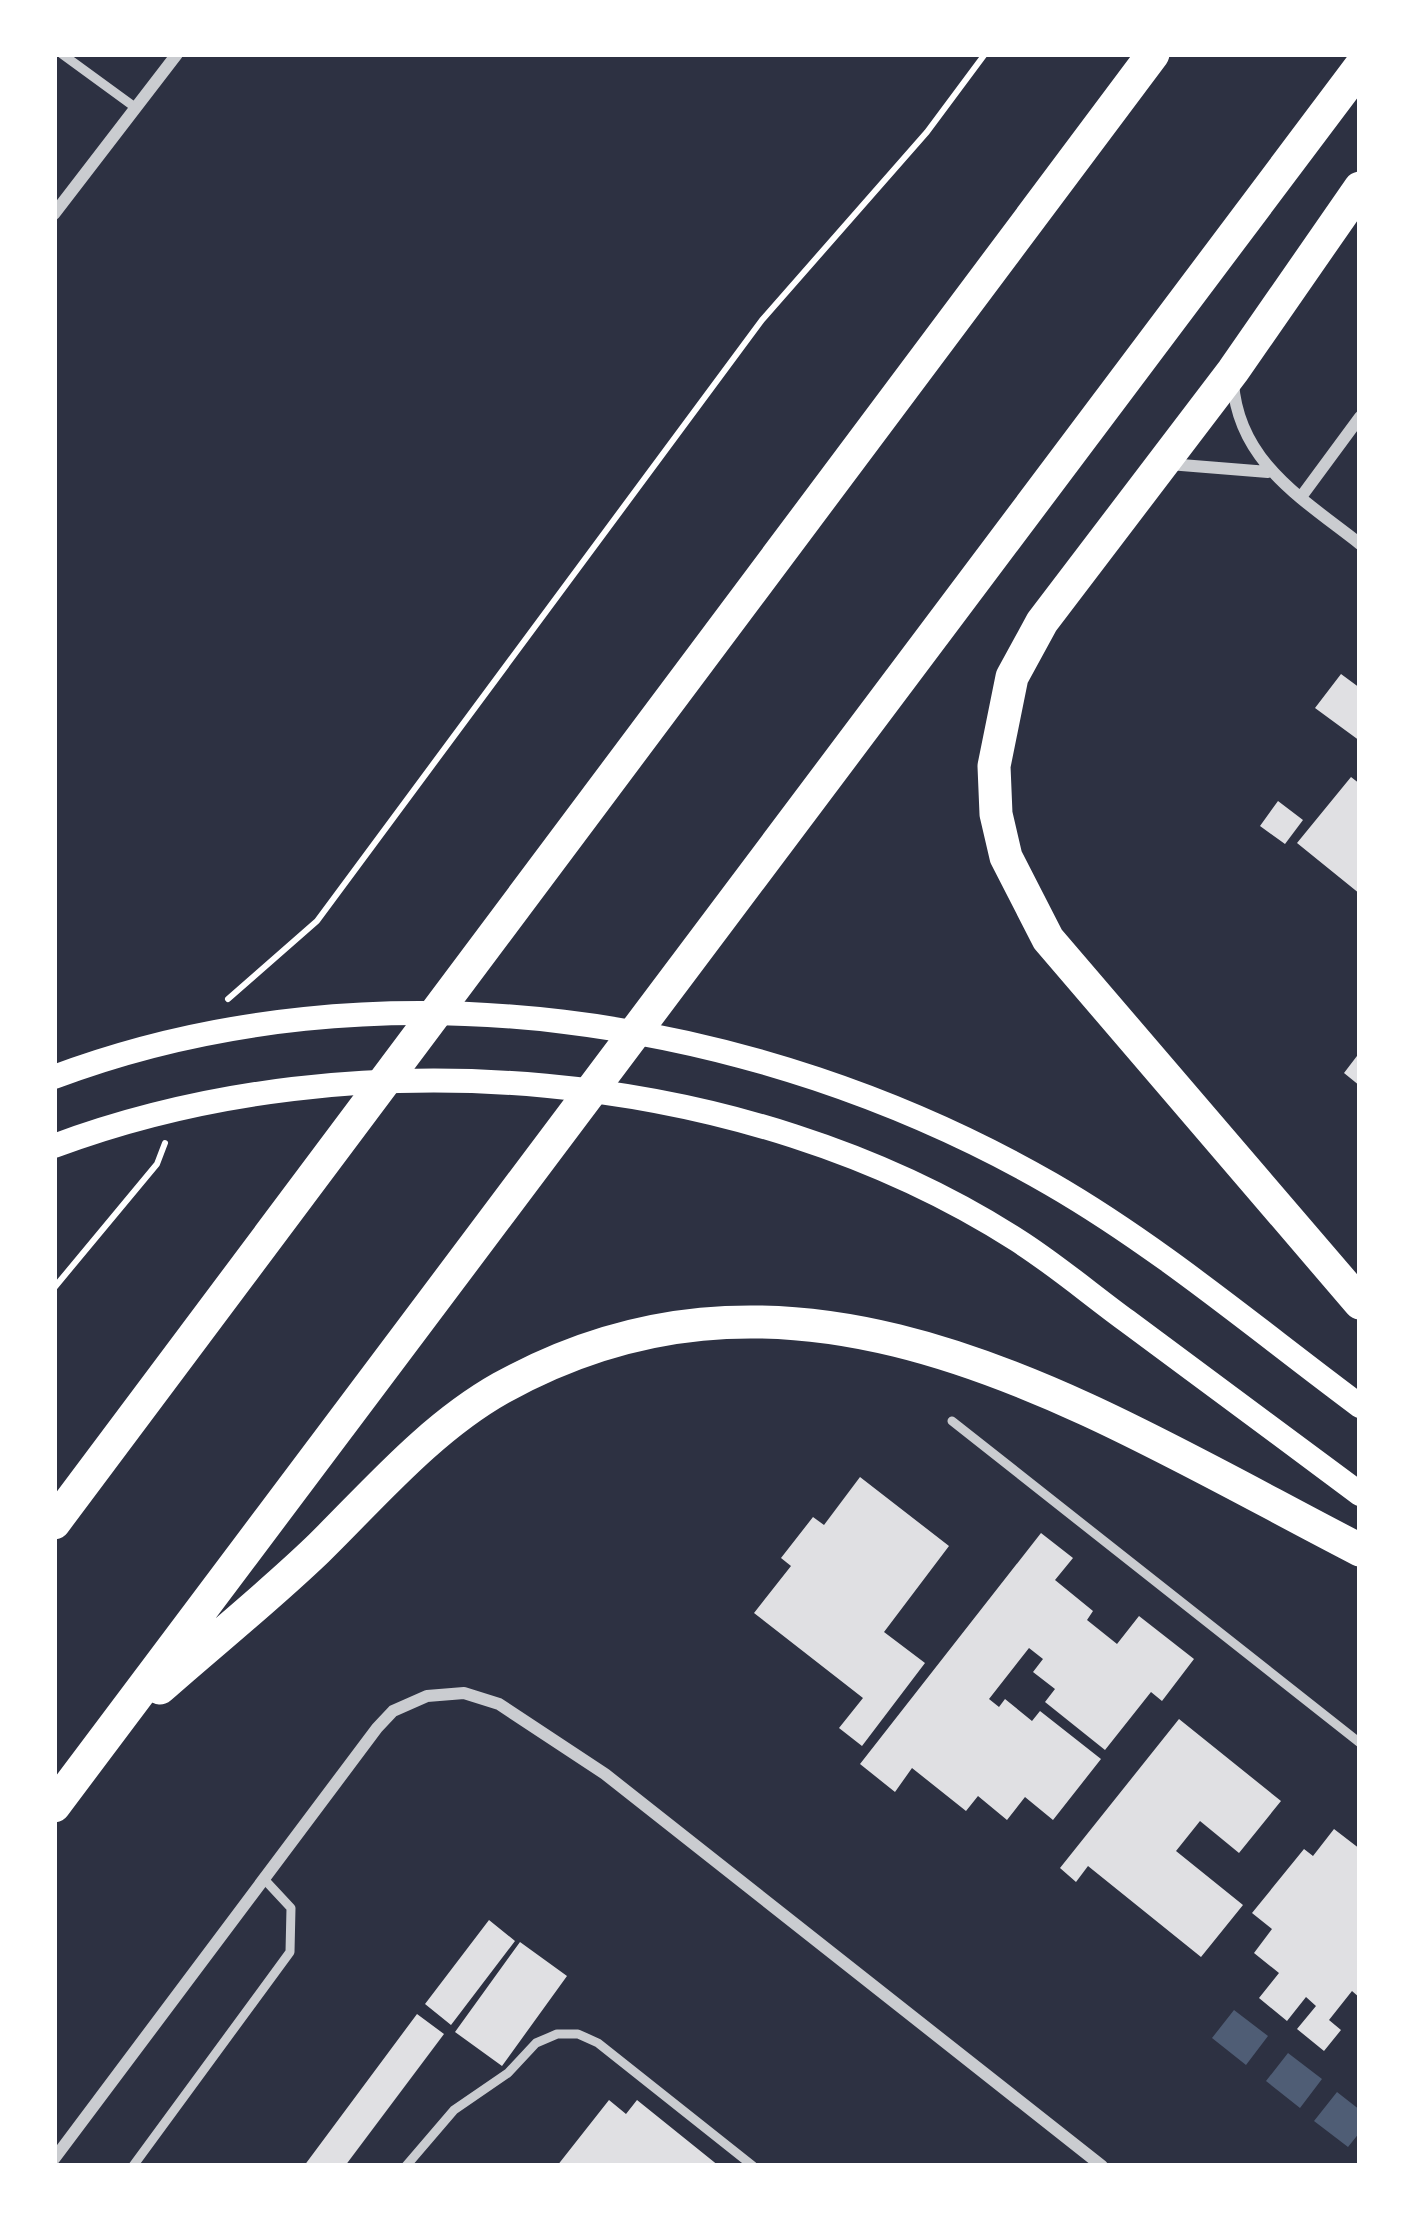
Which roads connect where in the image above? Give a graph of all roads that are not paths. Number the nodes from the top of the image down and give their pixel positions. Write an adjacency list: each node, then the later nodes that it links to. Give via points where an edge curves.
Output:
1 (62, 54): 5 (lane)
2 (177, 54): 5 (street)
3 (1153, 54): 20 (highway)
4 (1360, 67): 22 (highway)
5 (136, 108): 7 (street)
6 (1360, 188): 8 (highway)
7 (54, 214)
8 (1233, 371): 10 (highway); 11 (street, via 1239,416)
9 (1360, 417): 12 (street)
10 (1164, 465): 11 (street); 16 (highway, via 1042,622 1012,676 998,723 996,814 1027,906 1048,939)
11 (1270, 472): 12 (street)
12 (1300, 497): 13 (street)
13 (1360, 544)
14 (54, 1077): 17 (main road, via 175,1043 401,1015 515,1017 717,1049 848,1088 1054,1186)
15 (54, 1146): 19 (main road, via 192,1106 404,1080 511,1082 722,1116 922,1189 1017,1240)
16 (1360, 1304)
17 (1360, 1406)
18 (952, 1421): 23 (lane)
19 (1360, 1494)
20 (54, 1523)
21 (1360, 1550): 22 (highway, via 1100,1416 936,1347 763,1319 670,1327 582,1351 499,1389 423,1445 312,1555)
22 (109, 1733): 24 (highway)
23 (1360, 1743)
24 (54, 1806)
25 (264, 1879): 26 (street); 27 (lane, via 290,1908 290,1952); 30 (street, via 393,1711 445,1693 482,1697 605,1774)
26 (54, 2159)
27 (133, 2166)
28 (406, 2166): 29 (lane, via 454,2110 536,2043 578,2034)
29 (753, 2166)
30 (1102, 2166)

